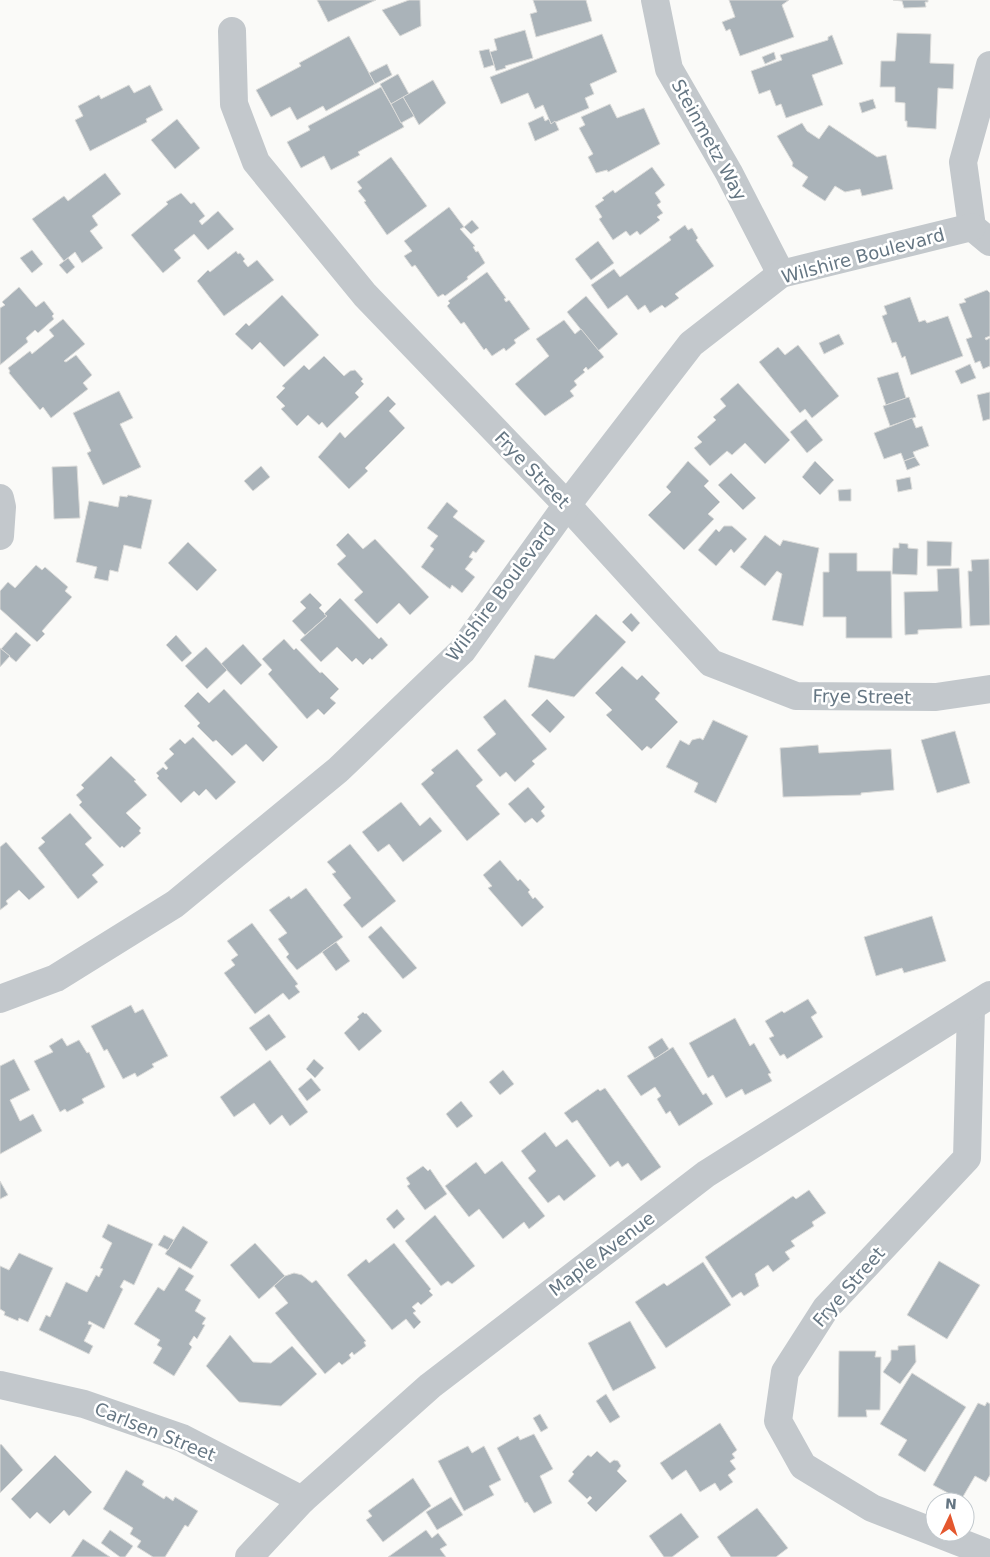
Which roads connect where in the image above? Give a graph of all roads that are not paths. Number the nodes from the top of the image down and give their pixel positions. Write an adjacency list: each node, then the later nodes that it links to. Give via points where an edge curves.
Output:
1 (655, 0): 5 (street, Steinmetz Way, via 669,69 729,173)
2 (232, 31): 7 (street, Frye Street, via 234,104 256,162 365,295)
3 (990, 65): 4 (street, via 963,162)
4 (981, 235): 5 (street, Wilshire Boulevard)
5 (781, 274): 7 (street, Wilshire Boulevard, via 691,344)
6 (1, 502): 8 (street)
7 (567, 505): 9 (street, Frye Street, via 712,663 796,696 936,697); 10 (street, Wilshire Boulevard, via 462,650 338,770 175,904 56,978)
8 (0, 536)
9 (990, 689)
10 (0, 999)
11 (980, 1002): 13 (street, Maple Avenue, via 706,1174 430,1386); 14 (street, Frye Street, via 967,1158 826,1308 785,1372 778,1421 802,1466 872,1508)
12 (0, 1385): 13 (street, Carlsen Street, via 84,1404 182,1438)
13 (302, 1500): 15 (street, Maple Avenue)
14 (990, 1554)
15 (256, 1555)

